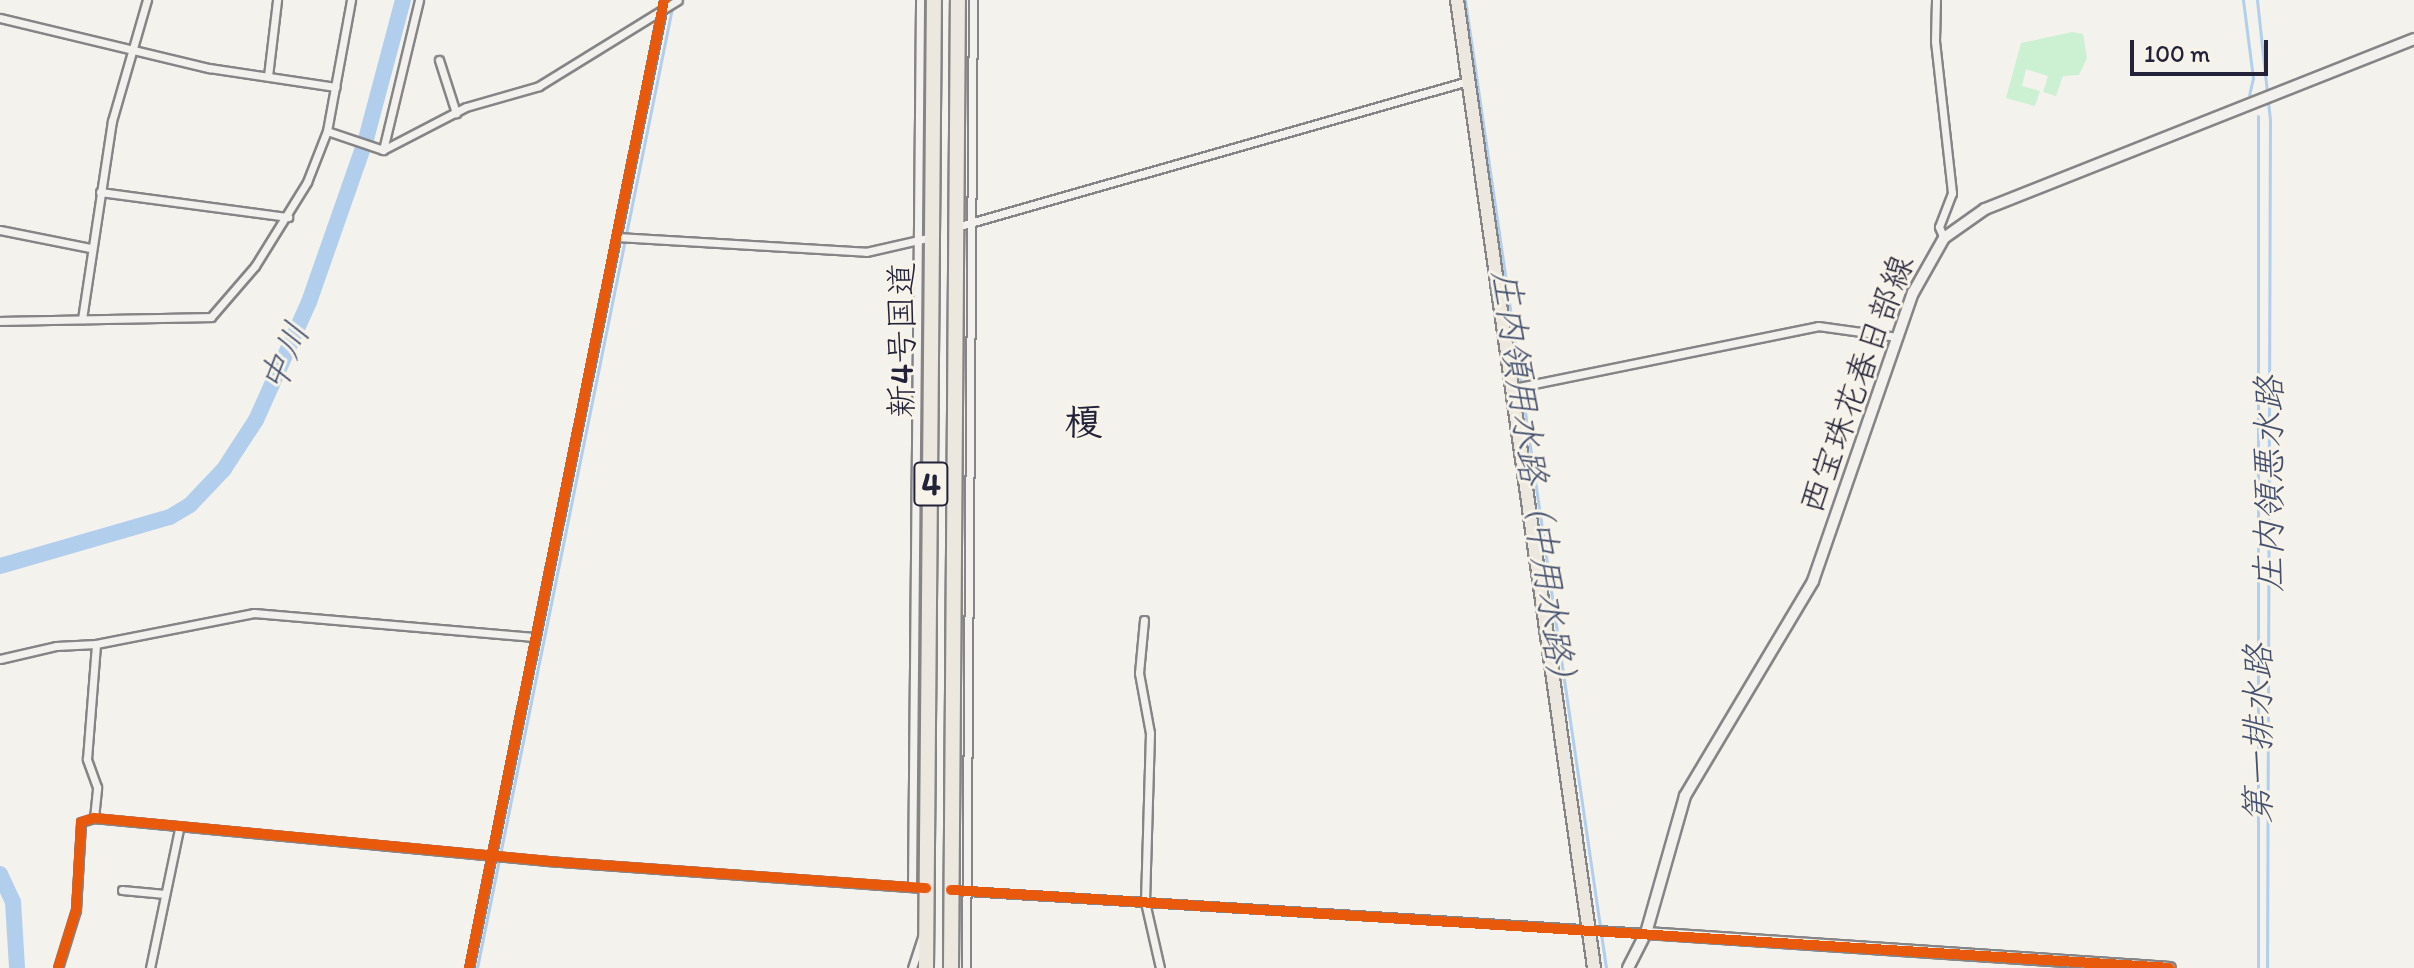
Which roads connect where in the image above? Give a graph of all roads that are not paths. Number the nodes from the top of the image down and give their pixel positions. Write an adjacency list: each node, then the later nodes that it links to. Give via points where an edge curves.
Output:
1 (147, 0): 16 (street)
2 (277, 0): 18 (street)
3 (351, 0): 20 (street)
4 (419, 0): 23 (street)
5 (664, 0): 13 (street)
6 (678, 0): 13 (street)
7 (920, 0): 31 (street)
8 (934, 0): 31 (highway, 新4号国道 / 4)
9 (958, 0): 27 (highway, 新4号国道 / 4)
10 (973, 0): 26 (street)
11 (1457, 0): 19 (main road)
12 (1936, 0): 30 (street, via 1935,41 1952,193 1939,227)
13 (664, 10): 21 (street, via 539,86); 29 (street)
14 (0, 18): 16 (street)
15 (2414, 39): 30 (main road, 西宝珠花春日部線, via 1985,209)
16 (131, 51): 18 (street); 24 (street)
17 (439, 60): 21 (street)
18 (268, 76): 20 (street)
19 (1468, 81): 26 (street); 36 (main road)
20 (336, 87): 22 (street)
21 (456, 113): 23 (street)
22 (327, 131): 23 (street); 25 (street)
23 (383, 150)
24 (100, 192): 25 (street); 32 (street)
25 (288, 217): 33 (street, via 211,317)
26 (971, 222): 27 (street); 47 (street)
27 (956, 227): 46 (highway, 新4号国道 / 4)
28 (0, 230): 32 (street)
29 (617, 237): 31 (street, via 866,252); 38 (street)
30 (1944, 238): 35 (main road, 西宝珠花春日部線, via 1922,270)
31 (925, 239): 44 (highway, 新4号国道 / 4)
32 (90, 248): 33 (street)
33 (82, 319): 34 (street)
34 (0, 321)
35 (1897, 337): 36 (street, via 1818,326); 52 (main road, 西宝珠花春日部線, via 1813,581 1685,796)
36 (1514, 388): 51 (main road)
37 (1144, 620): 49 (street, via 1139,673 1150,733)
38 (534, 637): 39 (street, via 254,613); 43 (street)
39 (96, 644): 40 (street, via 56,646); 41 (street, via 87,759 97,787)
40 (0, 659)
41 (94, 818): 42 (street); 54 (street, via 81,822 76,910)
42 (179, 829): 43 (street); 48 (street)
43 (491, 855): 44 (street); 56 (street)
44 (919, 887): 50 (highway, 新4号国道 / 4)
45 (122, 890): 48 (street)
46 (951, 890): 47 (street); 59 (highway, 新4号国道 / 4)
47 (966, 892): 49 (street); 60 (street)
48 (165, 894): 55 (street)
49 (1145, 902): 51 (street); 61 (street)
50 (926, 926): 57 (street); 58 (highway, 新4号国道 / 4)
51 (1589, 932): 52 (street); 62 (main road)
52 (1646, 933): 53 (main road); 63 (main road, 西宝珠花春日部線)
53 (1990, 962): 64 (main road)
54 (58, 968)
55 (150, 968)
56 (469, 968)
57 (912, 968)
58 (926, 968)
59 (951, 968)
60 (966, 968)
61 (1160, 968)
62 (1594, 968)
63 (1628, 968)
64 (2170, 968)

